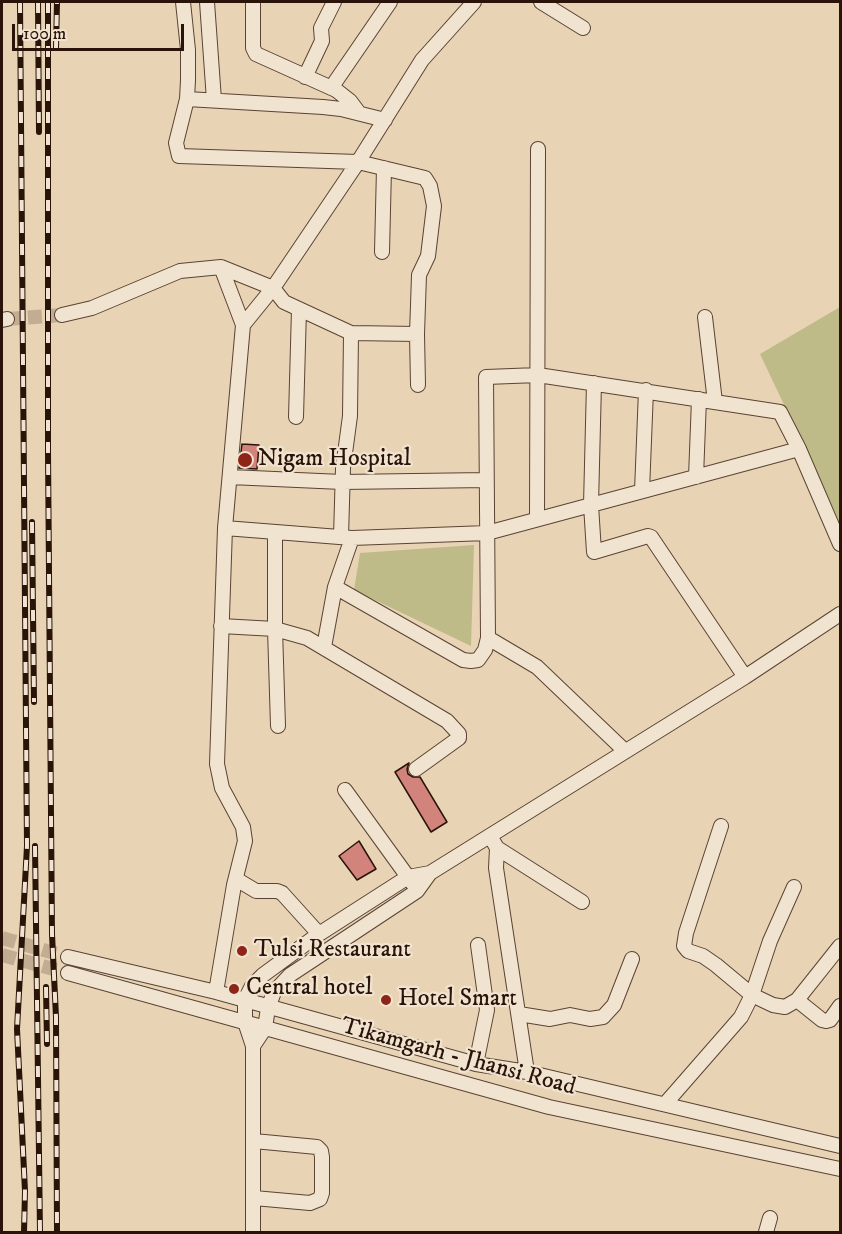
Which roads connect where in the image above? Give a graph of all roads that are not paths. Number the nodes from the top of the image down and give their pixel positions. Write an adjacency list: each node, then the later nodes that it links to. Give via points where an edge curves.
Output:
1 (183, 2): 11 (street, via 188,50)
2 (207, 2): 12 (street)
3 (253, 2): 9 (street, via 256,54)
4 (334, 2): 9 (street)
5 (390, 2): 10 (street)
6 (474, 2): 14 (street, via 422,60)
7 (541, 2): 8 (street)
8 (583, 28)
9 (305, 77): 10 (street)
10 (331, 88): 13 (street, via 345,95)
11 (187, 99): 12 (street); 16 (street, via 176,143 179,156)
12 (214, 100): 13 (street)
13 (359, 113): 14 (street)
14 (385, 120): 16 (street)
15 (538, 149): 27 (street)
16 (358, 162): 17 (street); 20 (street)
17 (384, 168): 18 (street); 26 (street, via 425,178 434,206 428,256 419,275)
18 (382, 252)
19 (221, 267): 20 (street); 22 (street, via 180,272 92,308); 24 (street)
20 (273, 288): 21 (street, via 284,302); 24 (street)
21 (299, 309): 25 (street); 33 (street)
22 (62, 315)
23 (705, 317): 32 (street)
24 (243, 325): 35 (street)
25 (351, 333): 26 (street); 38 (street, via 350,416)
26 (417, 334): 29 (street)
27 (538, 375): 28 (street); 37 (street, via 486,377); 41 (street)
28 (594, 383): 30 (street); 40 (street)
29 (418, 385)
30 (646, 390): 31 (street); 39 (street)
31 (699, 399): 32 (street); 36 (street)
32 (715, 402): 34 (street, via 780,412)
33 (296, 417)
34 (800, 449): 36 (street); 46 (street)
35 (230, 477): 38 (street); 42 (street)
36 (696, 477): 39 (street)
37 (486, 480): 38 (street); 44 (street)
38 (342, 482): 45 (street)
39 (642, 491): 40 (street)
40 (591, 505): 41 (street); 53 (street, via 594,552 651,537)
41 (537, 519): 44 (street)
42 (225, 528): 43 (street); 49 (street)
43 (275, 532): 45 (street); 50 (street)
44 (486, 533): 45 (street); 51 (street)
45 (346, 537): 47 (street)
46 (840, 544)
47 (335, 587): 51 (street, via 463,660 478,660); 52 (street)
48 (840, 614): 53 (street)
49 (221, 626): 50 (street); 63 (street, via 217,764 222,788 245,834)
50 (275, 629): 52 (street); 54 (street)
51 (488, 638): 55 (street, via 537,668)
52 (324, 647): 56 (street, via 439,716 459,734 458,739)
53 (745, 677): 55 (street)
54 (278, 726)
55 (625, 751): 59 (street)
56 (416, 770)
57 (345, 790): 62 (street)
58 (721, 826): 74 (street, via 684,946 717,965)
59 (488, 835): 60 (street); 61 (street)
60 (497, 848): 66 (street); 79 (street, via 496,868)
61 (430, 873): 62 (street); 65 (street)
62 (408, 877): 65 (street); 67 (street)
63 (236, 879): 67 (street, via 256,891 282,893); 73 (street)
64 (794, 887): 74 (street)
65 (417, 891): 78 (street, via 291,975 274,992)
66 (582, 902)
67 (319, 934): 76 (street, via 263,975 252,986)
68 (478, 945): 83 (street, via 487,1010)
69 (840, 946): 75 (street)
70 (68, 957): 73 (street, Tikamgarh - Jhansi Road)
71 (632, 959): 79 (street, via 614,1005 603,1017 570,1015 550,1019)
72 (68, 973): 80 (street, Tikamgarh - Jhansi Road)
73 (216, 992): 76 (street, Tikamgarh - Jhansi Road)
74 (752, 994): 75 (street, via 780,1007); 85 (street, via 731,1031)
75 (797, 1000): 77 (street, via 826,1021)
76 (245, 1002): 78 (street, Tikamgarh - Jhansi Road); 80 (street)
77 (840, 1006)
78 (268, 1008): 81 (street); 83 (street, Tikamgarh - Jhansi Road)
79 (519, 1014): 84 (street)
80 (245, 1022): 81 (street, Tikamgarh - Jhansi Road); 82 (street)
81 (264, 1028): 82 (street); 88 (street, Tikamgarh - Jhansi Road, via 549,1107)
82 (253, 1046): 86 (street)
83 (476, 1064): 84 (street, Tikamgarh - Jhansi Road)
84 (527, 1072): 85 (street, Tikamgarh - Jhansi Road)
85 (665, 1104): 87 (street, Tikamgarh - Jhansi Road)
86 (254, 1141): 89 (street); 89 (street, via 317,1147 322,1157 320,1199 310,1203)
87 (840, 1146)
88 (840, 1168)
89 (254, 1198): 91 (street)
90 (770, 1218): 92 (street)
91 (253, 1233)
92 (766, 1233)

